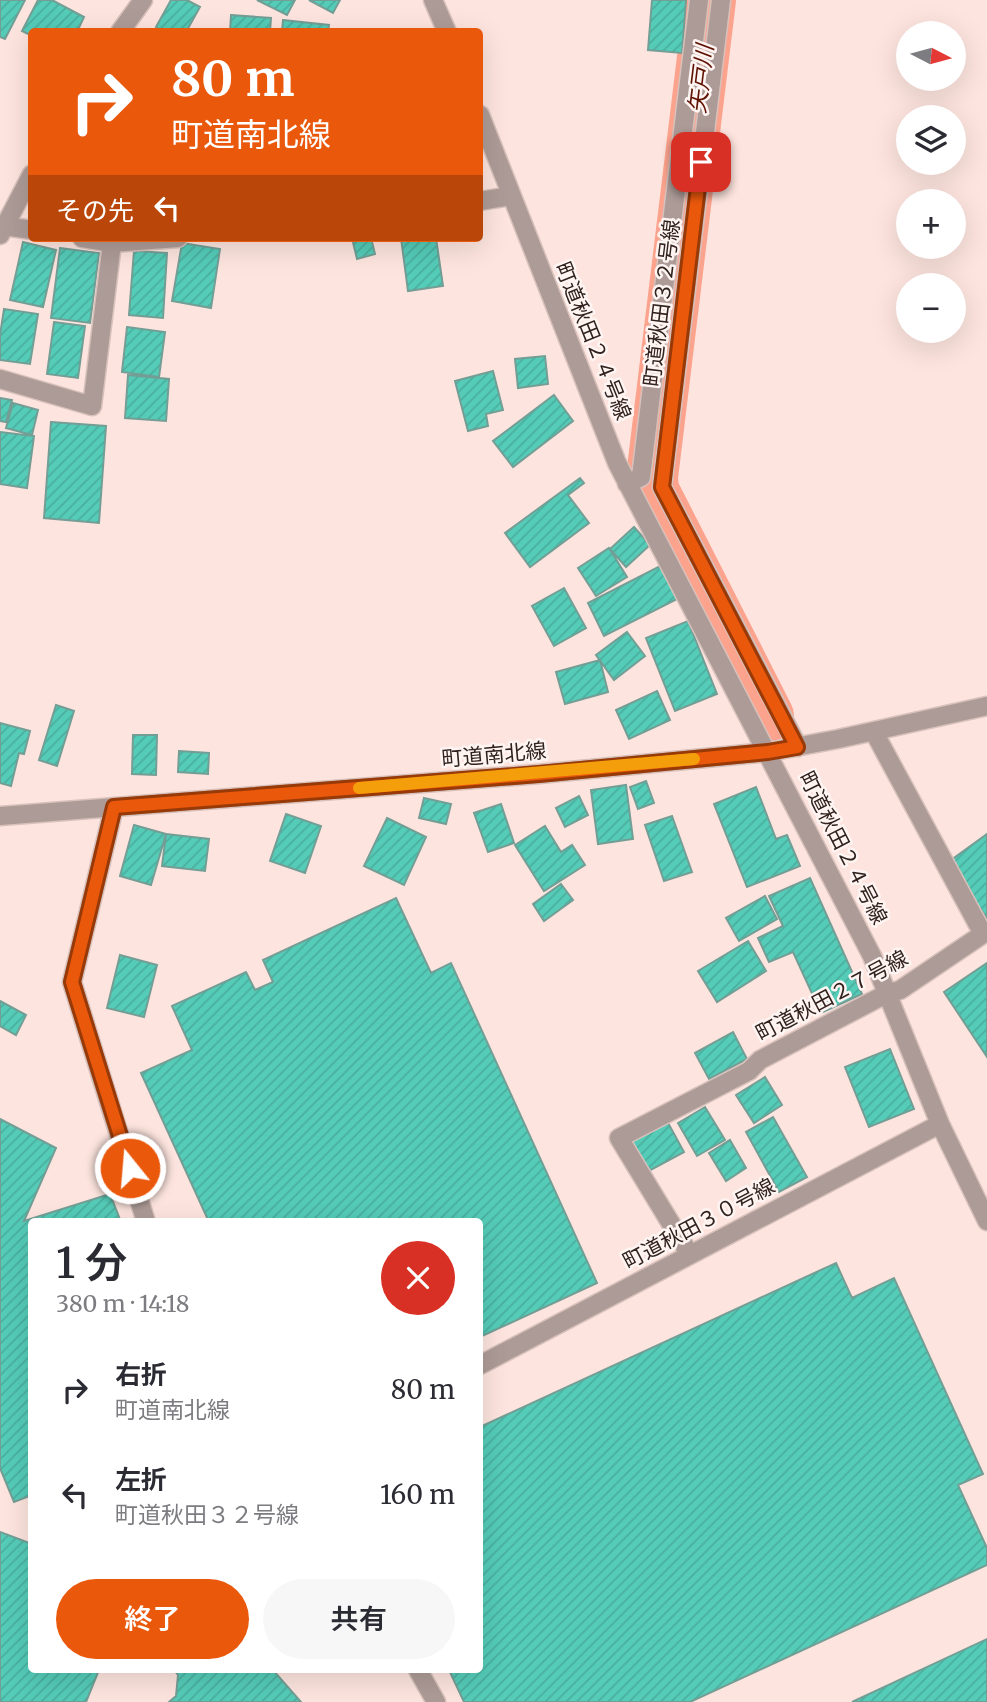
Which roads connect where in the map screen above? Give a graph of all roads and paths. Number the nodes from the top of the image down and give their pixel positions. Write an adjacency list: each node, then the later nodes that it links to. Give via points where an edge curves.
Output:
1 (143, 0): 5 (street)
2 (433, 0): 6 (street)
3 (699, 0): 17 (street, via 641,477)
4 (721, 0): 20 (street, 町道秋田３２号線, via 662,487)
5 (123, 28)
6 (445, 28)
7 (483, 123): 9 (street, 町道秋田２４号線)
8 (28, 182): 12 (street)
9 (511, 196): 10 (street); 17 (street, 町道秋田２４号線)
10 (483, 201)
11 (28, 230): 12 (street)
12 (2, 231)
13 (106, 242): 15 (street)
14 (125, 242): 15 (street)
15 (112, 243): 16 (street, via 92,406)
16 (0, 379)
17 (627, 484): 21 (street, 町道秋田２４号線)
18 (987, 706): 19 (street, 町道南北線)
19 (874, 732): 20 (street, 町道南北線); 24 (street, 町道秋田２７号線, via 983,934 900,990)
20 (797, 747): 21 (street, 町道南北線)
21 (768, 752): 22 (street, 町道南北線); 24 (street, 町道秋田２４号線, via 872,956)
22 (114, 807): 23 (street, 町道南北線); 26 (street, via 72,982)
23 (0, 816)
24 (886, 994): 25 (street, 町道秋田２４号線); 28 (street, 町道秋田２７号線, via 619,1138)
25 (940, 1124): 27 (street, 町道秋田２４号線); 28 (street, 町道秋田３０号線)
26 (145, 1218)
27 (987, 1221)
28 (690, 1255): 29 (street, 町道秋田３０号線)
29 (483, 1363)
30 (420, 1673): 31 (street)
31 (436, 1702)

